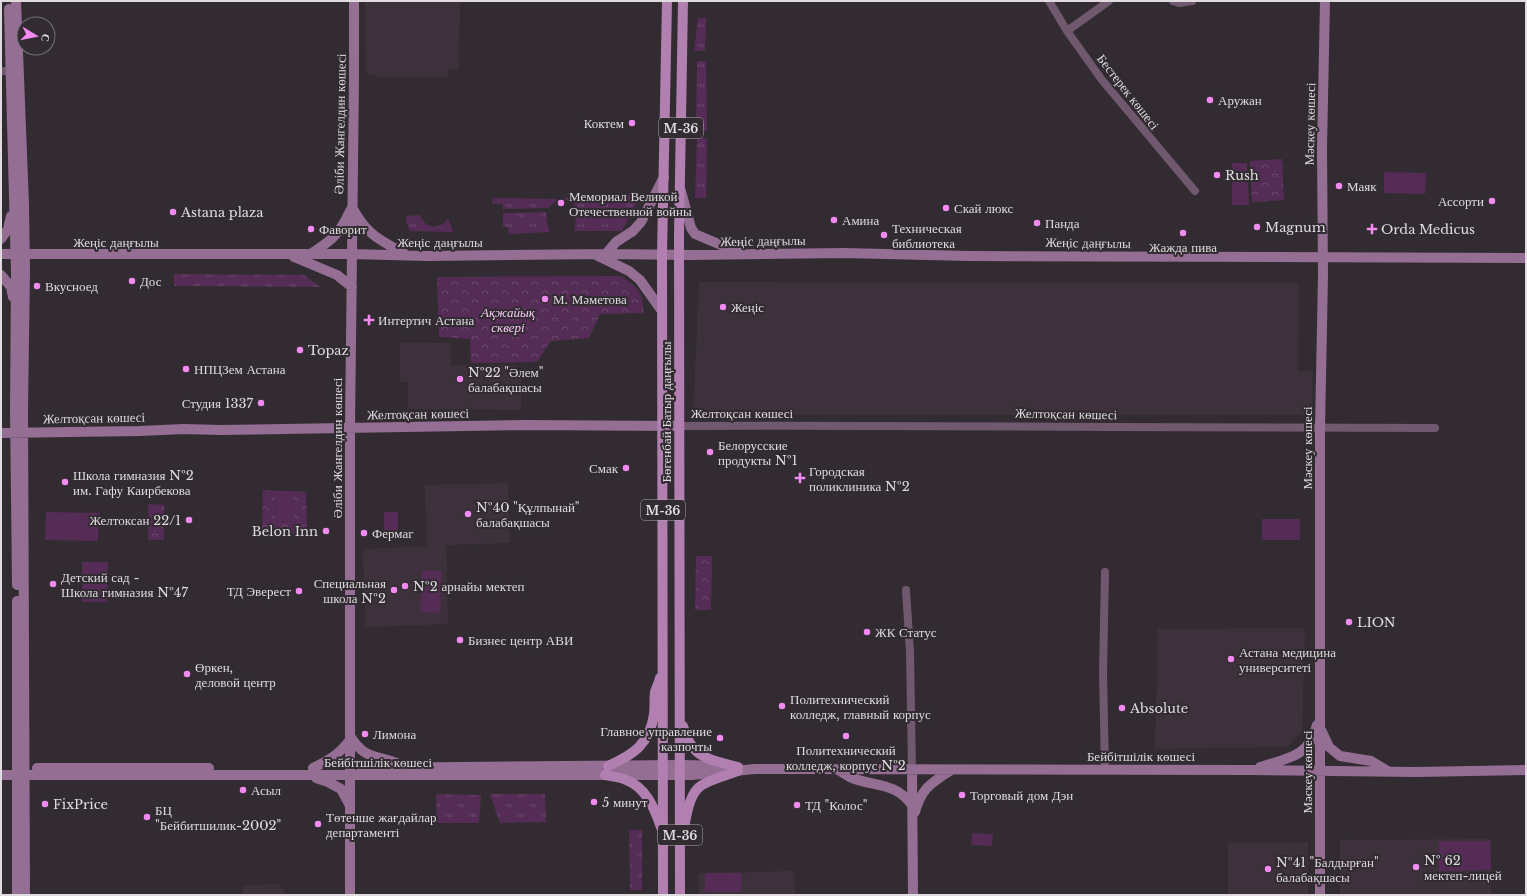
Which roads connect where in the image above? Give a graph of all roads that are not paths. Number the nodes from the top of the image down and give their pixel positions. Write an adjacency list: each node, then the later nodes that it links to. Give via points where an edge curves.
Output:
1 (9, 1): 12 (main road)
2 (16, 1): 20 (main road, via 24,205)
3 (354, 1): 17 (main road, Әліби Жангелдин көшесі)
4 (684, 1): 14 (main road, Бөгенбай Батыр даңғылы / M-36)
5 (1049, 1): 11 (street, Бестерек көшесі)
6 (1109, 1): 11 (street)
7 (1173, 1): 8 (street)
8 (1192, 1)
9 (1325, 1): 29 (main road, Мәскеу көшесі)
10 (666, 2): 13 (main road, Бөгенбай Батыр даңғылы / M-36)
11 (1067, 31): 15 (street, Бестерек көшесі, via 1102,80)
12 (6, 71): 16 (main road)
13 (664, 177): 23 (main road, via 641,222 633,231); 27 (main road, Бөгенбай Батыр даңғылы / M-36)
14 (680, 185): 24 (main road, via 690,228 695,234); 28 (main road, Бөгенбай Батыр даңғылы / M-36)
15 (1195, 192)
16 (15, 198): 18 (main road, via 8,229); 20 (main road)
17 (352, 207): 22 (main road, Әліби Жангелдин көшесі); 25 (main road, via 336,236); 26 (main road, via 365,228 379,240)
18 (1, 239)
19 (1, 254): 20 (main road, Жеңіс даңғылы)
20 (20, 254): 21 (main road, Жеңіс даңғылы); 34 (main road); 41 (main road)
21 (286, 254): 25 (main road, Жеңіс даңғылы); 32 (main road, via 337,275)
22 (351, 254): 25 (main road, Жеңіс даңғылы); 26 (main road, Жеңіс даңғылы); 32 (main road, Әліби Жангелдин көшесі)
23 (601, 254): 26 (main road, Жеңіс даңғылы); 27 (main road, Жеңіс даңғылы); 33 (main road, via 640,280)
24 (744, 254): 28 (main road, Жеңіс даңғылы); 29 (main road, Жеңіс даңғылы)
25 (309, 255)
26 (406, 255)
27 (662, 255): 28 (main road, Жеңіс даңғылы); 33 (main road, Бөгенбай Батыр даңғылы / M-36)
28 (679, 255): 36 (main road, Бөгенбай Батыр даңғылы / M-36)
29 (1323, 257): 30 (main road, Жеңіс даңғылы); 38 (main road, Мәскеу көшесі)
30 (1526, 258)
31 (1, 275): 34 (main road, via 11,287)
32 (352, 288): 37 (main road, Әліби Жангелдин көшесі)
33 (662, 311): 35 (main road, Бөгенбай Батыр даңғылы / M-36)
34 (16, 312): 41 (main road)
35 (662, 426): 36 (main road, Желтоқсан көшесі); 37 (main road, Желтоқсан көшесі); 44 (main road, Бөгенбай Батыр даңғылы / M-36)
36 (679, 426): 38 (street, Желтоқсан көшесі); 46 (main road, Бөгенбай Батыр даңғылы / M-36)
37 (350, 428): 41 (main road, Желтоқсан көшесі, via 184,428); 48 (main road, Әліби Жангелдин көшесі)
38 (1320, 428): 39 (street, Желтоқсан көшесі); 45 (main road, Мәскеу көшесі)
39 (1435, 428)
40 (1, 432): 41 (main road, Желтоқсан көшесі)
41 (19, 432): 63 (main road)
42 (1105, 572): 53 (street)
43 (906, 590): 58 (street)
44 (663, 670): 54 (main road, via 647,737 626,758); 55 (main road, Бөгенбай Батыр даңғылы / M-36)
45 (1320, 707): 47 (main road, Мәскеу көшесі); 60 (main road, via 1314,734 1304,750)
46 (680, 717): 52 (main road, via 693,749 702,756); 56 (main road, Бөгенбай Батыр даңғылы / M-36)
47 (1320, 727): 61 (main road, Мәскеу көшесі); 64 (main road, via 1329,747 1340,756 1371,761)
48 (350, 738): 50 (main road, via 341,751); 51 (main road, via 363,752); 65 (main road, Әліби Жангелдин көшесі)
49 (1, 768): 63 (main road, Бейбітшілік көшесі)
50 (313, 768): 63 (main road, Бейбітшілік көшесі); 65 (main road, Бейбітшілік көшесі)
51 (407, 768): 54 (main road, Бейбітшілік көшесі); 65 (main road, Бейбітшілік көшесі)
52 (738, 769): 56 (main road, Бейбітшілік көшесі); 57 (main road, Бейбітшілік көшесі); 72 (main road, via 702,785 694,794)
53 (1105, 769): 59 (main road, Бейбітшілік көшесі); 60 (main road, Бейбітшілік көшесі)
54 (606, 770): 55 (main road, Бейбітшілік көшесі); 65 (main road, Бейбітшілік көшесі); 71 (main road, via 642,791 653,806)
55 (663, 770): 56 (main road, Бейбітшілік көшесі); 71 (main road, Бөгенбай Батыр даңғылы / M-36)
56 (681, 770): 72 (main road, Бөгенбай Батыр даңғылы / M-36)
57 (838, 770): 58 (main road, Бейбітшілік көшесі); 69 (main road, via 851,778 895,790 905,796)
58 (912, 770): 59 (main road, Бейбітшілік көшесі); 69 (main road)
59 (952, 770): 70 (main road, via 924,791 918,800)
60 (1251, 770): 61 (main road, Бейбітшілік көшесі)
61 (1320, 770): 64 (main road, Бейбітшілік көшесі); 79 (main road, Мәскеу көшесі)
62 (1526, 770): 64 (main road, Бейбітшілік көшесі)
63 (20, 771): 66 (main road, Бейбітшілік көшесі); 67 (main road, Бейбітшілік көшесі); 73 (main road); 74 (main road)
64 (1388, 771)
65 (350, 772): 67 (main road, Бейбітшілік көшесі); 68 (main road, Әліби Жангелдин көшесі)
66 (1, 775)
67 (297, 775): 68 (main road, via 319,778 341,789)
68 (350, 805): 75 (main road, Әліби Жангелдин көшесі)
69 (912, 805): 70 (main road)
70 (912, 822): 78 (main road)
71 (663, 834): 76 (main road, Бөгенбай Батыр даңғылы / M-36)
72 (680, 839): 77 (main road, Бөгенбай Батыр даңғылы / M-36)
73 (17, 895)
74 (25, 895)
75 (350, 895)
76 (663, 895)
77 (680, 895)
78 (913, 895)
79 (1320, 895)

